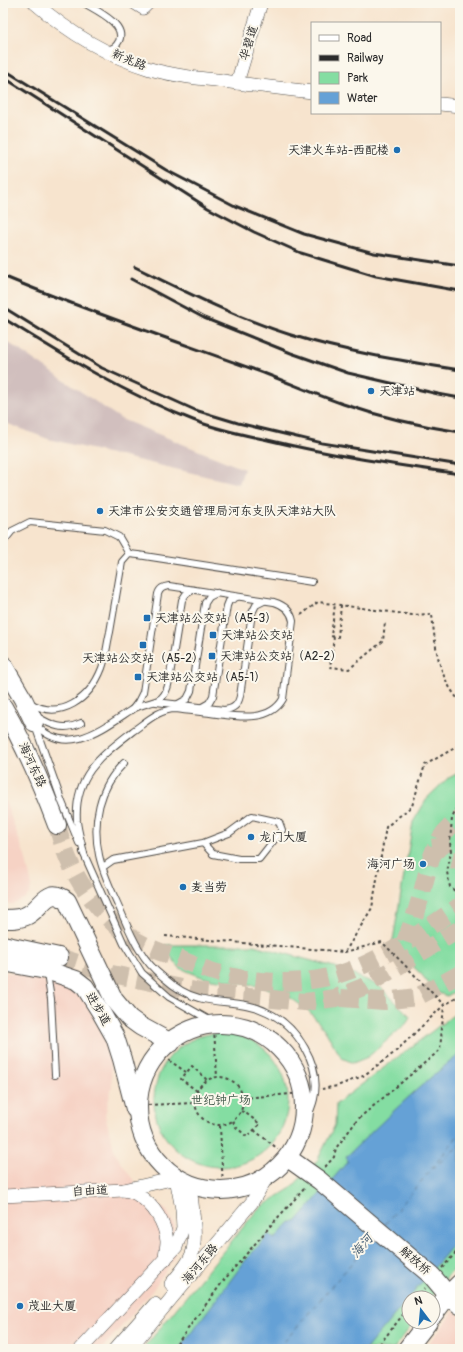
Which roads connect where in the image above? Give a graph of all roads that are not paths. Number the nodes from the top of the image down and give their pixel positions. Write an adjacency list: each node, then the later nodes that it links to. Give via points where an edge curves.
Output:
1 (35, 3): 6 (street, 新兆路, via 62,25)
2 (84, 3): 6 (lane, via 118,27 118,43 112,49)
3 (135, 3): 4 (street, via 143,8)
4 (148, 3)
5 (261, 3): 7 (street, 华碧道)
6 (104, 49): 7 (street, 新兆路, via 151,69)
7 (237, 83): 8 (street, 新兆路)
8 (311, 92)
9 (441, 104): 10 (street)
10 (460, 106)
11 (3, 542): 12 (lane, via 12,532 30,522 105,530 119,537)
12 (129, 554): 13 (lane); 23 (lane, via 122,562 104,660 93,686 75,703 63,708)
13 (312, 582)
14 (194, 590): 15 (lane); 19 (lane, via 186,594 182,600 167,691 160,699); 24 (lane, via 169,586 159,590 143,692)
15 (217, 593): 16 (lane); 20 (lane, via 209,597 205,603 191,691 187,699)
16 (238, 596): 17 (lane); 22 (lane, via 229,601 227,606 213,696 209,703)
17 (265, 600): 22 (lane, via 256,604 252,613 237,705 224,710); 29 (lane, via 280,603 290,612 293,621 283,698 270,711 252,717 176,710 162,712 115,745 95,763 85,779 78,803 77,820)
18 (3, 665): 23 (street)
19 (152, 702): 20 (lane); 24 (lane)
20 (178, 704): 22 (lane)
21 (3, 707): 27 (street, 海河东路, via 42,786)
22 (202, 707)
23 (29, 710): 24 (lane, via 46,733 60,738 75,739 91,735); 25 (lane, via 43,721 66,728); 29 (lane)
24 (132, 710)
25 (81, 723)
26 (124, 763): 30 (lane, via 114,772 107,784 98,810 97,839)
27 (57, 825)
28 (203, 843): 28 (lane, via 213,854 239,859 259,859 282,830 278,822 252,816 228,832); 30 (lane, via 113,860)
29 (84, 854): 36 (lane, via 124,944 142,974 170,997)
30 (102, 867): 39 (lane, via 137,947 153,968 184,992 198,998 267,1011 288,1026 303,1045 315,1075)
31 (3, 919): 37 (street, via 22,917 49,897 60,896 67,902 114,1000 129,1018)
32 (3, 945): 33 (street)
33 (59, 957)
34 (3, 962): 35 (street, 进步道)
35 (46, 970): 38 (lane, via 51,999); 40 (street, 进步道, via 76,980 92,997 114,1037)
36 (213, 1022): 37 (street, via 185,1033); 39 (street, via 246,1027 272,1042 286,1056)
37 (165, 1048): 40 (street, via 147,1074)
38 (55, 1075)
39 (309, 1092): 41 (street, via 306,1117 299,1141)
40 (137, 1109): 43 (street, 进步道, via 143,1137 155,1158)
41 (288, 1158): 42 (street); 47 (street, 解放桥, via 429,1280)
42 (267, 1177): 43 (street, via 245,1185 223,1188 205,1187); 52 (street, 海河东路, via 252,1202)
43 (183, 1181): 44 (street, 自由道); 46 (street, via 182,1228 176,1247); 51 (street, 海河东路, via 194,1237 192,1253 184,1268)
44 (124, 1190): 45 (street, 自由道); 46 (street, via 137,1194 159,1215 167,1242)
45 (3, 1196)
46 (165, 1260): 50 (street)
47 (456, 1295): 48 (street)
48 (441, 1308)
49 (422, 1330): 53 (street)
50 (81, 1349)
51 (115, 1349)
52 (129, 1349)
53 (407, 1349)

